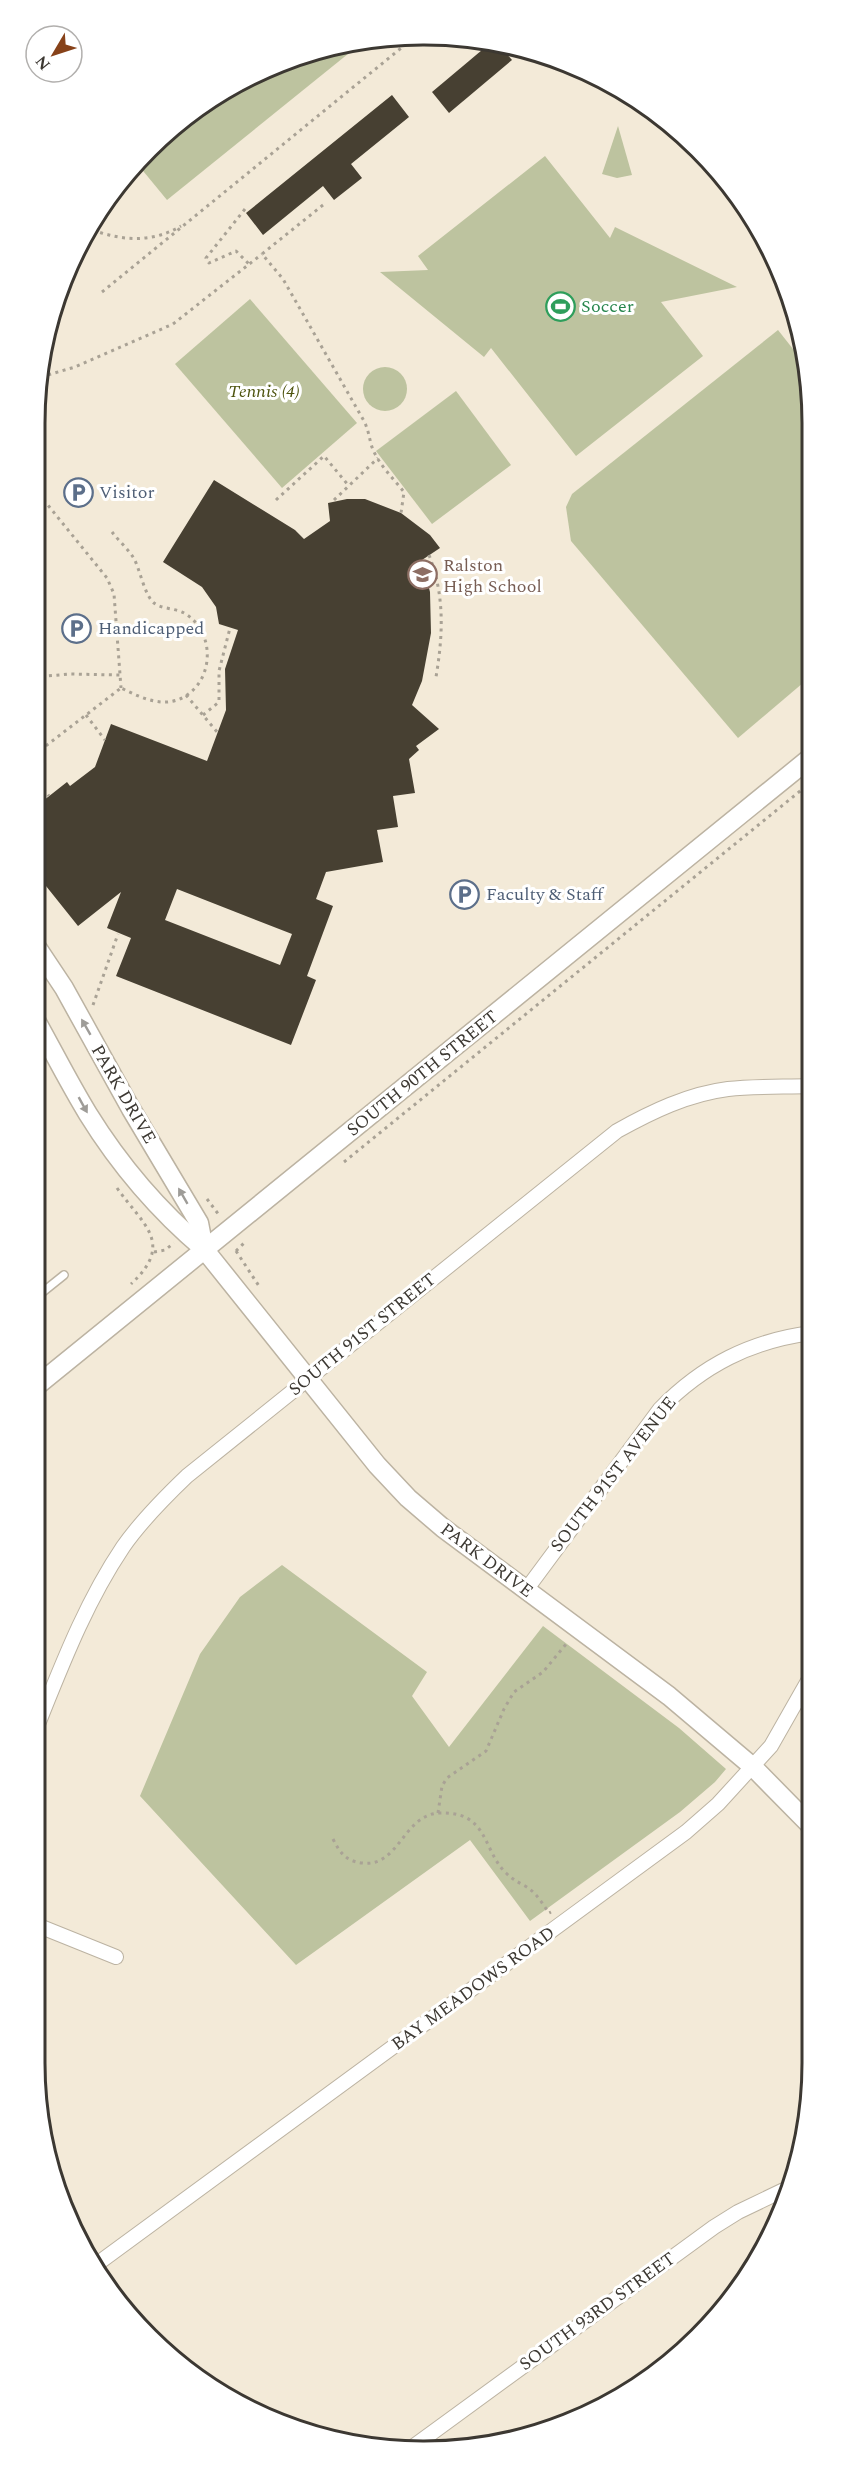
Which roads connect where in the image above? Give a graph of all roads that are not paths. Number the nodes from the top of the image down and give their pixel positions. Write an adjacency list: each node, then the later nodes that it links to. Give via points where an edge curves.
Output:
1 (802, 764): 5 (street, SOUTH 90TH STREET)
2 (45, 960): 5 (street, PARK DRIVE, one-way to 2, via 199,1223)
3 (45, 1037): 5 (street, PARK DRIVE, one-way to 5, via 111,1148 181,1230)
4 (802, 1086): 9 (street, SOUTH 91ST STREET, via 702,1094 617,1131)
5 (204, 1249): 9 (street, PARK DRIVE); 10 (street, SOUTH 90TH STREET)
6 (64, 1275): 7 (lane)
7 (45, 1290)
8 (802, 1333): 11 (street, SOUTH 91ST AVENUE, via 757,1344 729,1356 676,1392)
9 (307, 1378): 11 (street, PARK DRIVE, via 408,1498); 13 (street, SOUTH 91ST STREET, via 187,1476 149,1514 99,1585)
10 (45, 1379)
11 (526, 1590): 14 (street, PARK DRIVE, via 669,1696)
12 (802, 1692): 14 (street, BAY MEADOWS ROAD, via 771,1746)
13 (45, 1694)
14 (753, 1767): 15 (street, PARK DRIVE); 19 (street, BAY MEADOWS ROAD, via 686,1832)
15 (802, 1817)
16 (45, 1928): 17 (street)
17 (116, 1957)
18 (779, 2192): 20 (street, SOUTH 93RD STREET, via 714,2227)
19 (101, 2261)
20 (420, 2441)

